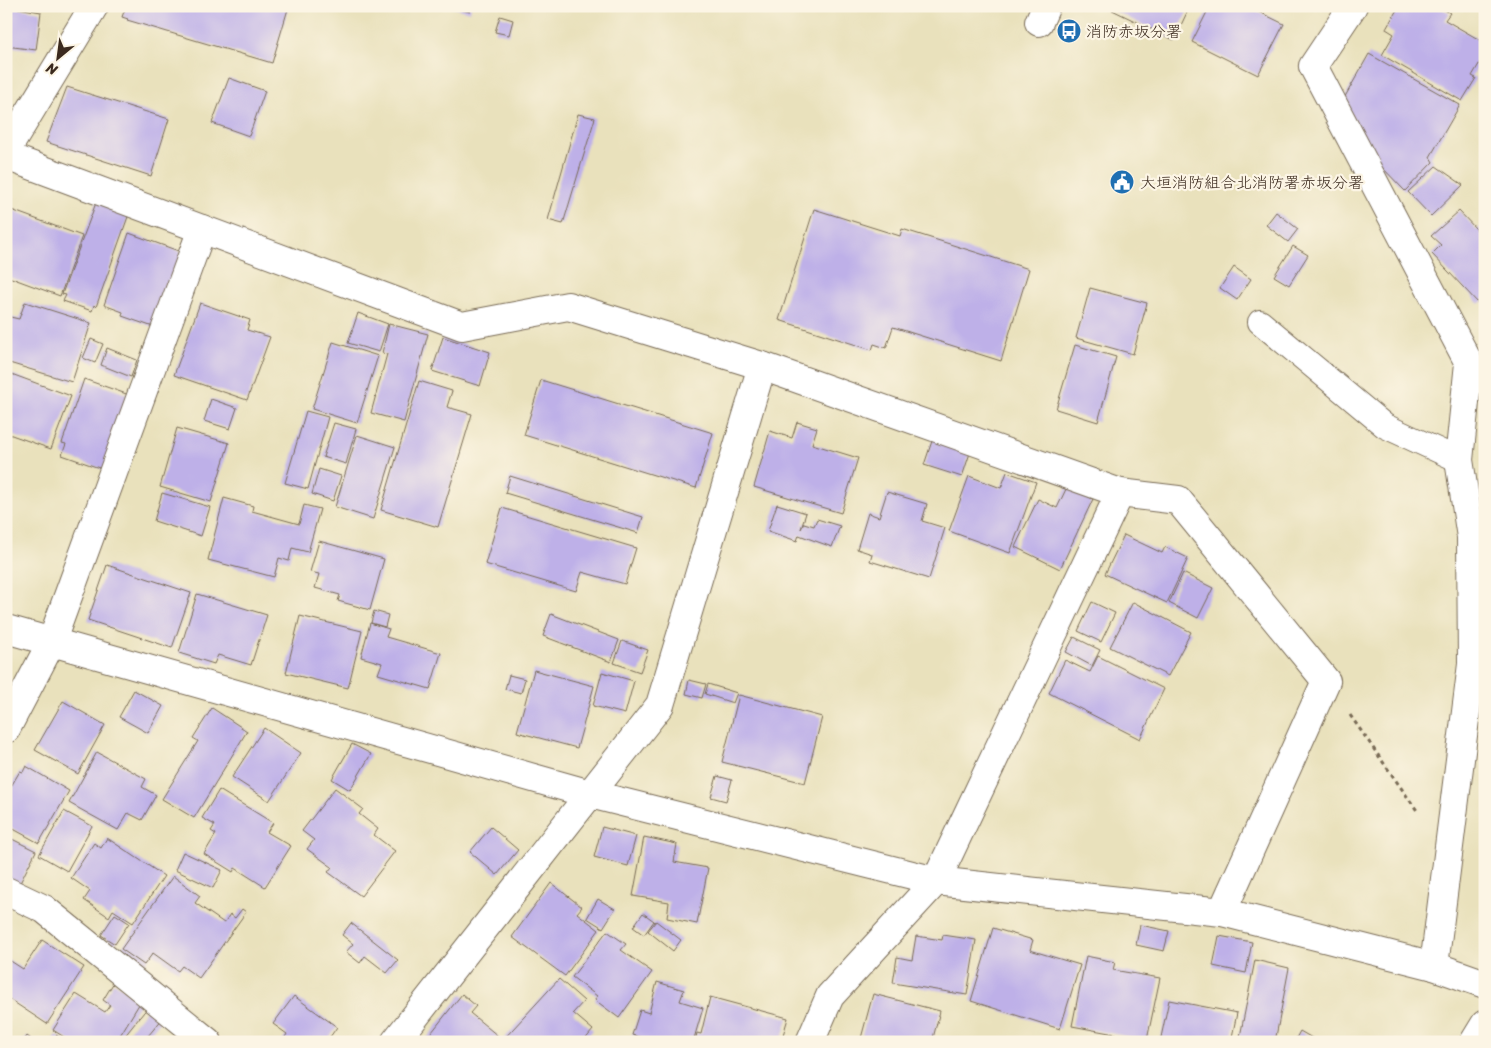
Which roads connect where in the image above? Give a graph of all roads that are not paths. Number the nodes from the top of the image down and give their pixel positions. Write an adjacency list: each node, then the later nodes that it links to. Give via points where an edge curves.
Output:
1 (94, 6): 3 (street)
2 (1353, 6): 7 (street, via 1313,66)
3 (6, 151)
4 (6, 156): 5 (street)
5 (202, 229): 8 (street, via 462,326 568,306); 13 (street)
6 (1260, 322): 9 (lane, via 1385,426)
7 (1477, 354): 9 (street)
8 (762, 366): 10 (street); 15 (street, via 660,705)
9 (1459, 460): 11 (street)
10 (1120, 493): 16 (street); 18 (street, via 1178,500 1326,681)
11 (1478, 541): 19 (street, via 1472,664)
12 (6, 629): 13 (street)
13 (51, 643): 14 (street); 15 (street)
14 (6, 729)
15 (590, 794): 16 (street); 23 (street)
16 (936, 881): 18 (street); 24 (street, via 830,996)
17 (6, 892): 22 (street, via 44,909)
18 (1222, 912): 19 (street)
19 (1434, 966): 20 (street)
20 (1485, 984)
21 (1485, 1024): 25 (street)
22 (208, 1042)
23 (395, 1042)
24 (810, 1042)
25 (1474, 1042)

